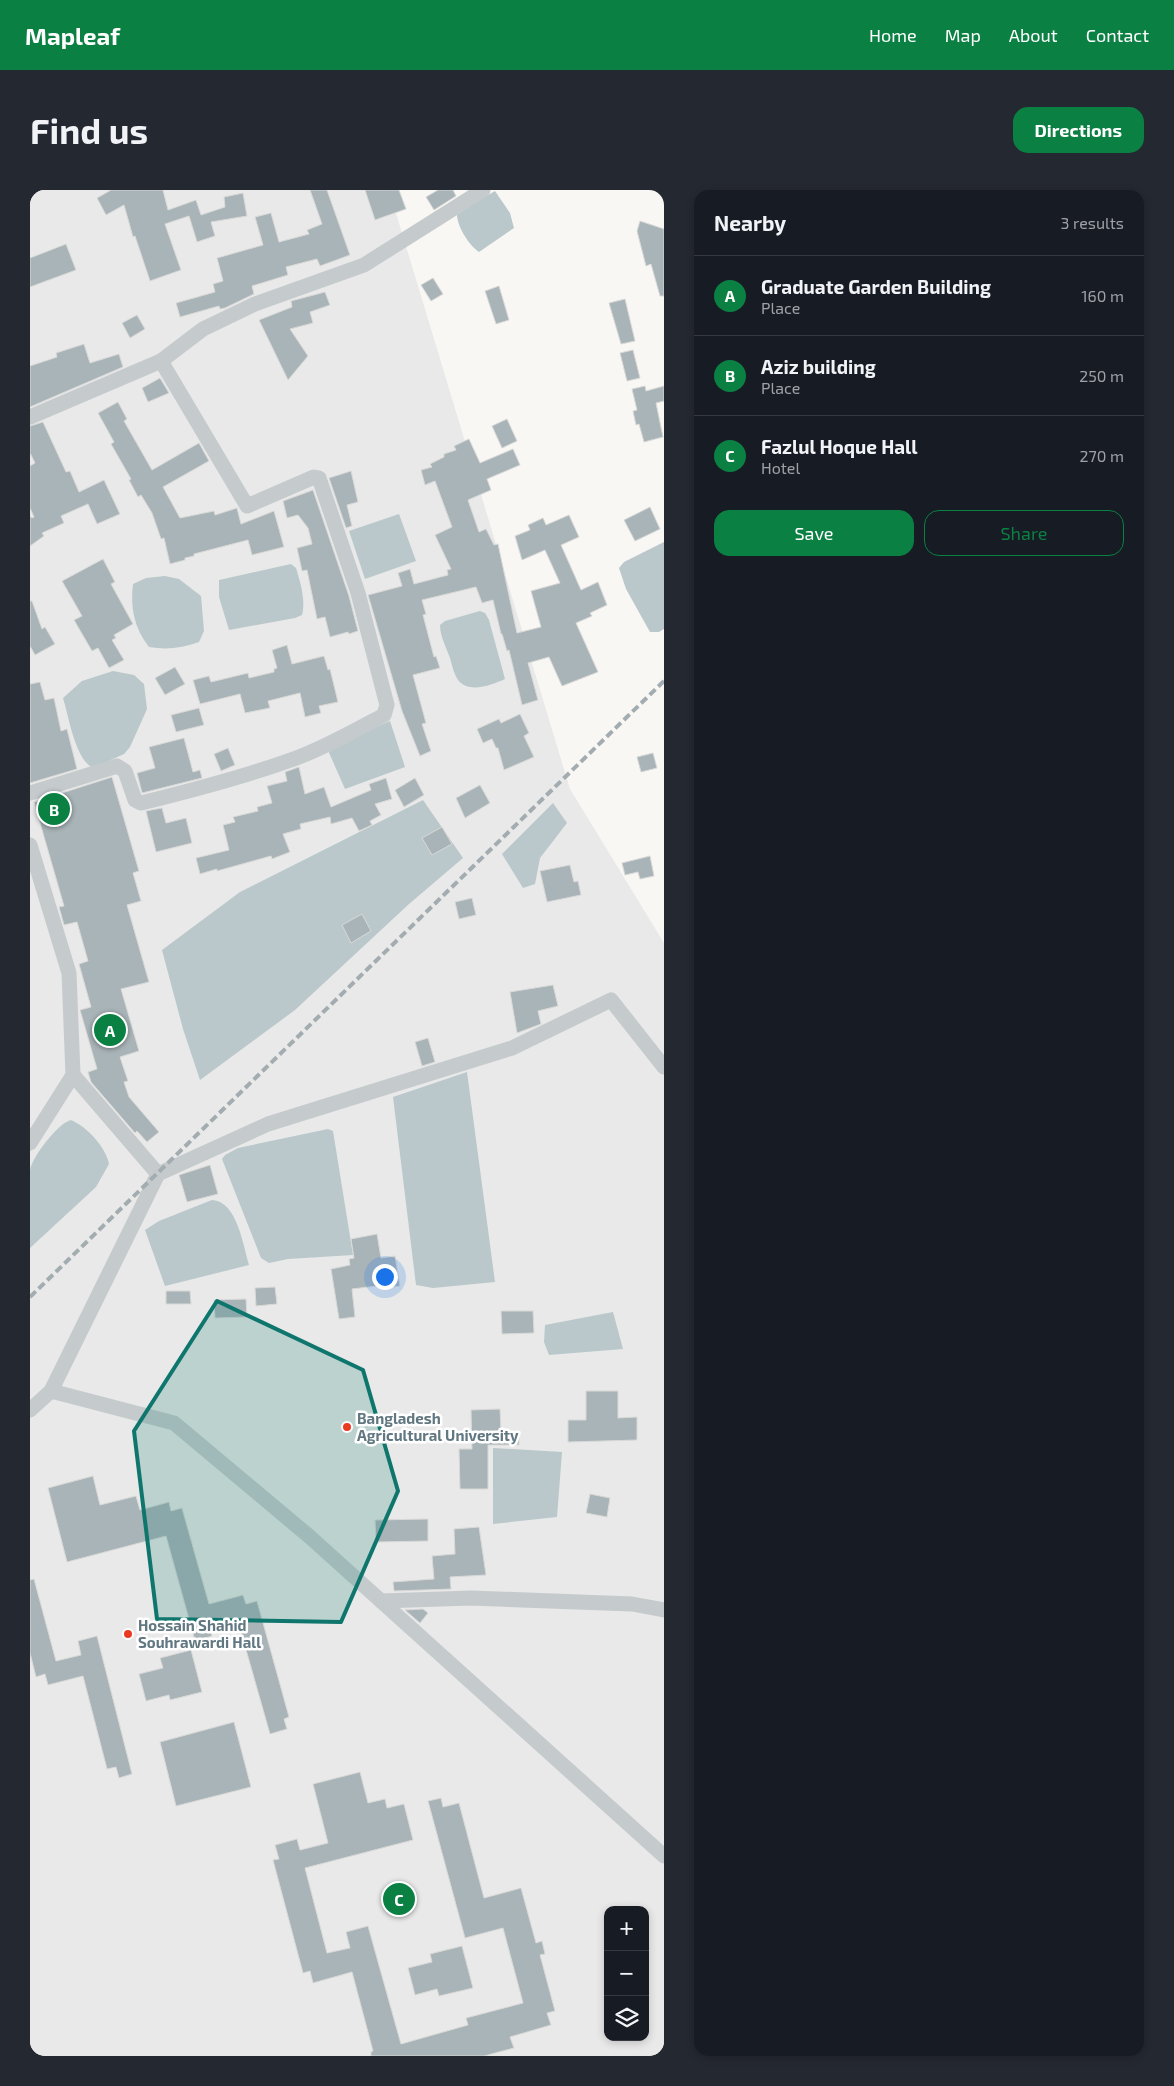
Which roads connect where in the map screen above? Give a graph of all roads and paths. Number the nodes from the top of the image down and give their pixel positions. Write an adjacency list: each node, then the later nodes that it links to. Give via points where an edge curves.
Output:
1 (483, 190): 2 (street, via 364,265 254,304 203,329)
2 (162, 361): 3 (street); 4 (street, via 247,506 314,477 319,478 358,593 381,679 386,711 384,715 300,757 237,778 141,803 135,800 125,771 117,766)
3 (30, 417)
4 (30, 793)
5 (30, 844): 7 (street, via 69,973)
6 (664, 1067): 9 (street, via 611,1000 512,1048 268,1124)
7 (73, 1075): 8 (street); 9 (street)
8 (30, 1143)
9 (158, 1174): 10 (street)
10 (52, 1391): 11 (street); 12 (street, via 174,1423)
11 (30, 1410)
12 (381, 1601): 13 (street, via 471,1598 632,1604); 14 (street)
13 (664, 1610)
14 (664, 1856)

